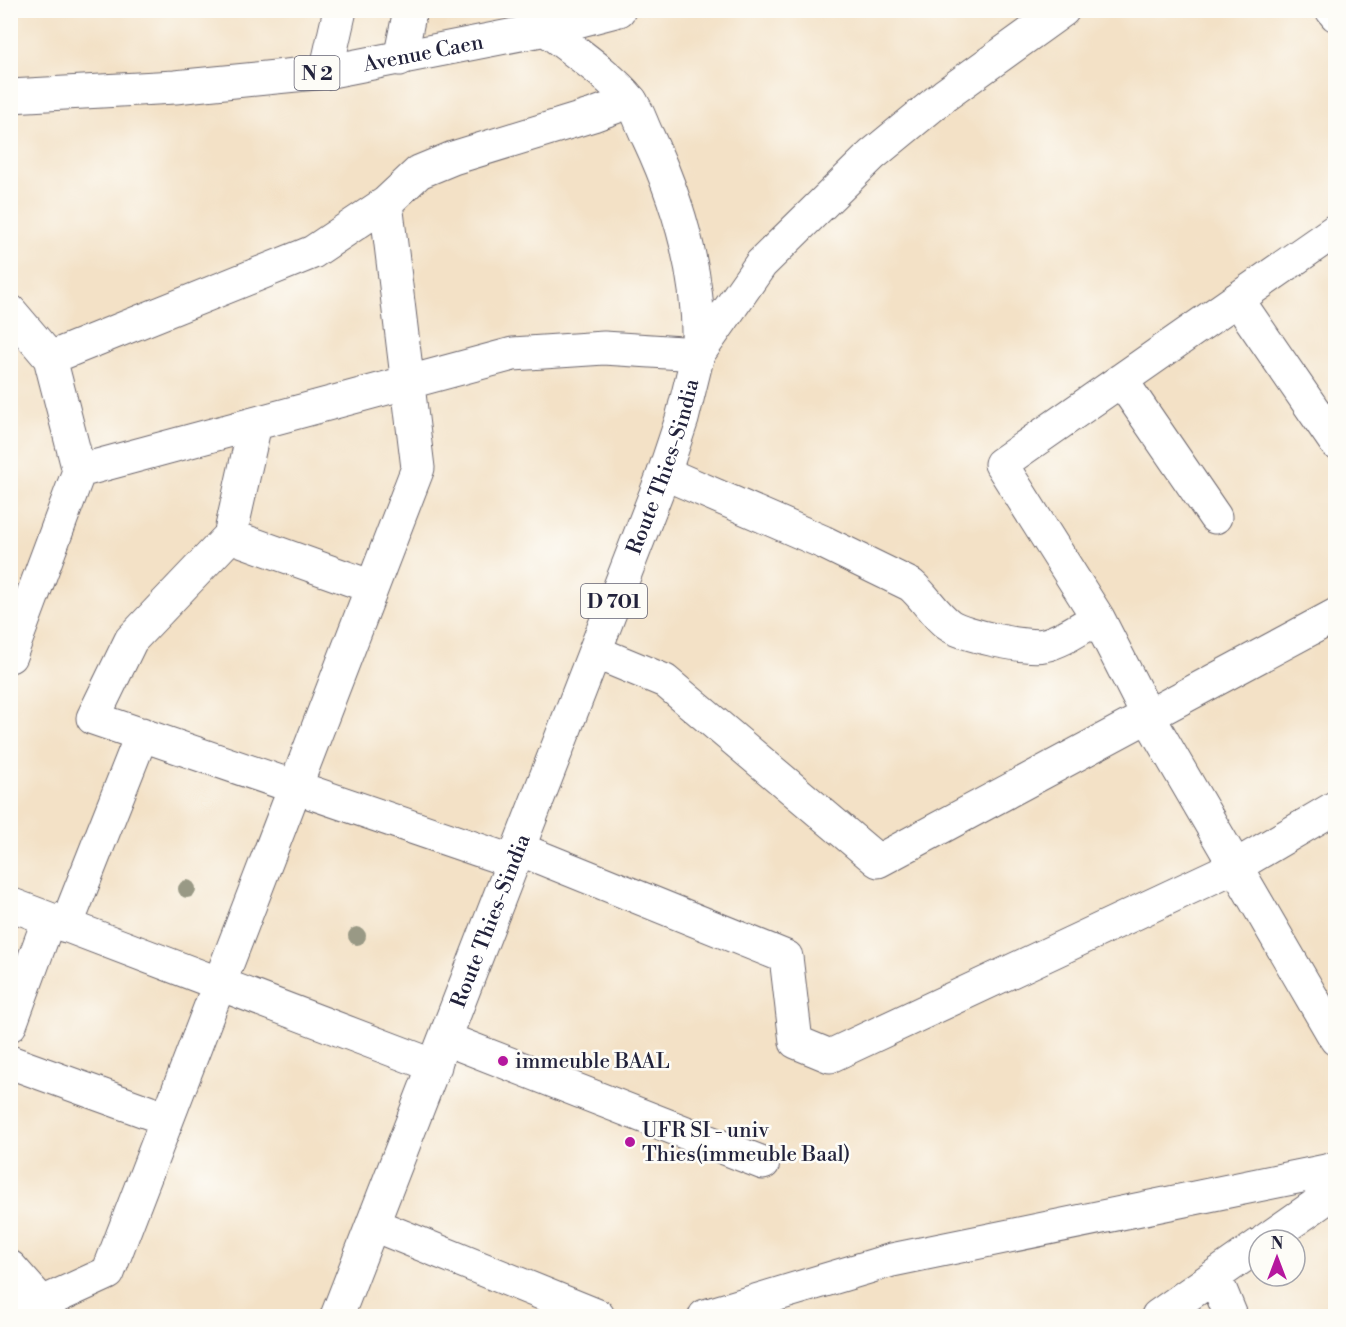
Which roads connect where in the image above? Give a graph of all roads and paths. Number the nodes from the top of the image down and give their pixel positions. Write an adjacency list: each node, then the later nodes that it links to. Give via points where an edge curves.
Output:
1 (340, 10): 9 (main road)
2 (410, 10): 8 (main road)
3 (619, 10): 7 (main road, Avenue Caen / N 2)
4 (1064, 10): 16 (main road, Route Thies-Sindia / D 701, via 945,95 872,155 761,264)
5 (1332, 10): 6 (main road)
6 (1335, 15)
7 (546, 29): 8 (main road, Avenue Caen / N 2); 11 (main road)
8 (400, 59): 9 (main road, Avenue Caen / N 2)
9 (326, 72): 10 (main road, Avenue Caen / N 2, via 175,87)
10 (10, 96)
11 (631, 101): 12 (main road, via 419,172); 16 (main road, via 679,216 693,276 699,321)
12 (386, 203): 17 (main road, via 313,252); 19 (main road)
13 (1335, 230): 14 (main road)
14 (1237, 299): 18 (main road); 21 (main road)
15 (10, 310): 17 (main road)
16 (698, 354): 19 (main road, via 604,348 513,354); 23 (main road, Route Thies-Sindia / D 701)
17 (50, 358): 22 (main road)
18 (1121, 380): 24 (main road); 28 (main road, via 1001,464)
19 (409, 383): 20 (main road); 26 (main road, via 418,468)
20 (255, 424): 22 (main road); 25 (main road)
21 (1332, 430)
22 (79, 471): 30 (main road)
23 (664, 473): 28 (main road, via 911,585 936,614 960,632 1043,646); 29 (main road, Route Thies-Sindia / D 701)
24 (1215, 518)
25 (230, 536): 26 (main road); 32 (main road, via 130,640 93,718)
26 (372, 587): 33 (main road)
27 (1335, 615): 31 (main road)
28 (1098, 618): 31 (main road)
29 (595, 652): 31 (main road, via 665,681 878,861); 35 (main road, Route Thies-Sindia / D 701)
30 (10, 656)
31 (1148, 716): 36 (main road)
32 (142, 734): 33 (main road); 38 (main road)
33 (295, 787): 35 (main road); 39 (main road)
34 (1335, 807): 36 (main road)
35 (516, 855): 36 (main road, via 786,957 796,1042 830,1056); 42 (main road, Route Thies-Sindia / D 701)
36 (1236, 866): 41 (main road)
37 (10, 904): 38 (main road)
38 (58, 922): 39 (main road); 40 (main road)
39 (219, 984): 42 (main road); 44 (main road)
40 (10, 1025)
41 (1335, 1040)
42 (441, 1052): 45 (main road); 48 (main road, Route Thies-Sindia / D 701)
43 (10, 1062): 44 (main road)
44 (167, 1119): 53 (main road, via 108,1273)
45 (763, 1163)
46 (1335, 1169): 56 (main road, via 892,1260)
47 (1335, 1191): 49 (main road)
48 (374, 1225): 54 (main road, Route Thies-Sindia / D 701); 55 (main road)
49 (1283, 1228)
50 (1247, 1254): 52 (main road)
51 (10, 1267): 53 (main road)
52 (1215, 1277): 57 (main road); 58 (main road)
53 (28, 1310)
54 (337, 1317)
55 (598, 1317)
56 (705, 1317)
57 (1158, 1317)
58 (1231, 1317)

